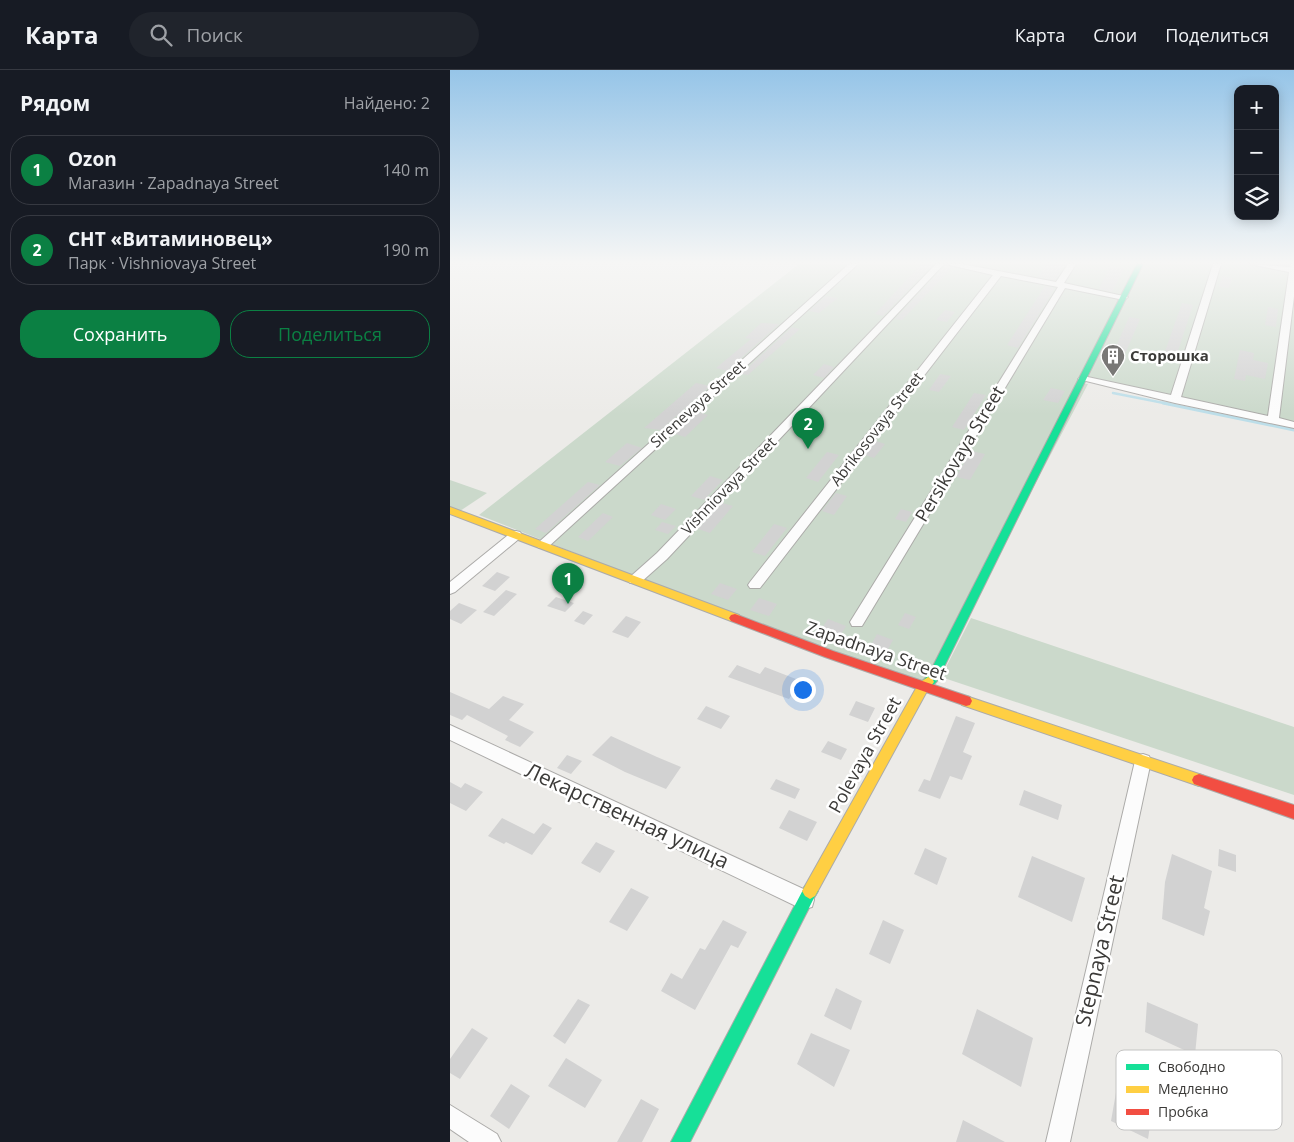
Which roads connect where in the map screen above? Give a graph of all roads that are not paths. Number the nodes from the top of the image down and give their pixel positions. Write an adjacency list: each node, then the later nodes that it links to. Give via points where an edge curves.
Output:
1 (799, 314): 14 (street, Sirenevaya Street)
2 (892, 314): 15 (street, Vishniovaya Street, via 662,556)
3 (968, 314): 16 (street, Abrikosovaya Street)
4 (1043, 314): 18 (street, Persikovaya Street)
5 (1115, 314): 8 (street, Polevaya Street)
6 (1201, 314): 9 (street)
7 (1288, 314): 10 (street)
8 (1081, 382): 9 (street); 19 (street, Polevaya Street, via 933,677)
9 (1175, 400): 10 (street)
10 (1273, 421): 11 (street)
11 (1294, 425)
12 (450, 510): 13 (street, Zapadnaya Street)
13 (516, 534): 14 (street, Zapadnaya Street); 17 (street)
14 (543, 545): 15 (street, Zapadnaya Street)
15 (635, 580): 19 (street, Zapadnaya Street)
16 (755, 585)
17 (450, 590)
18 (857, 622)
19 (923, 687): 21 (street, Zapadnaya Street); 23 (street, Polevaya Street)
20 (450, 732): 23 (street, Лекарственная улица)
21 (1143, 761): 22 (street, Zapadnaya Street); 27 (street, Stepnaya Street)
22 (1294, 812)
23 (805, 900): 26 (street, Polevaya Street)
24 (450, 1116): 25 (street)
25 (489, 1142)
26 (680, 1142)
27 (1058, 1142)

